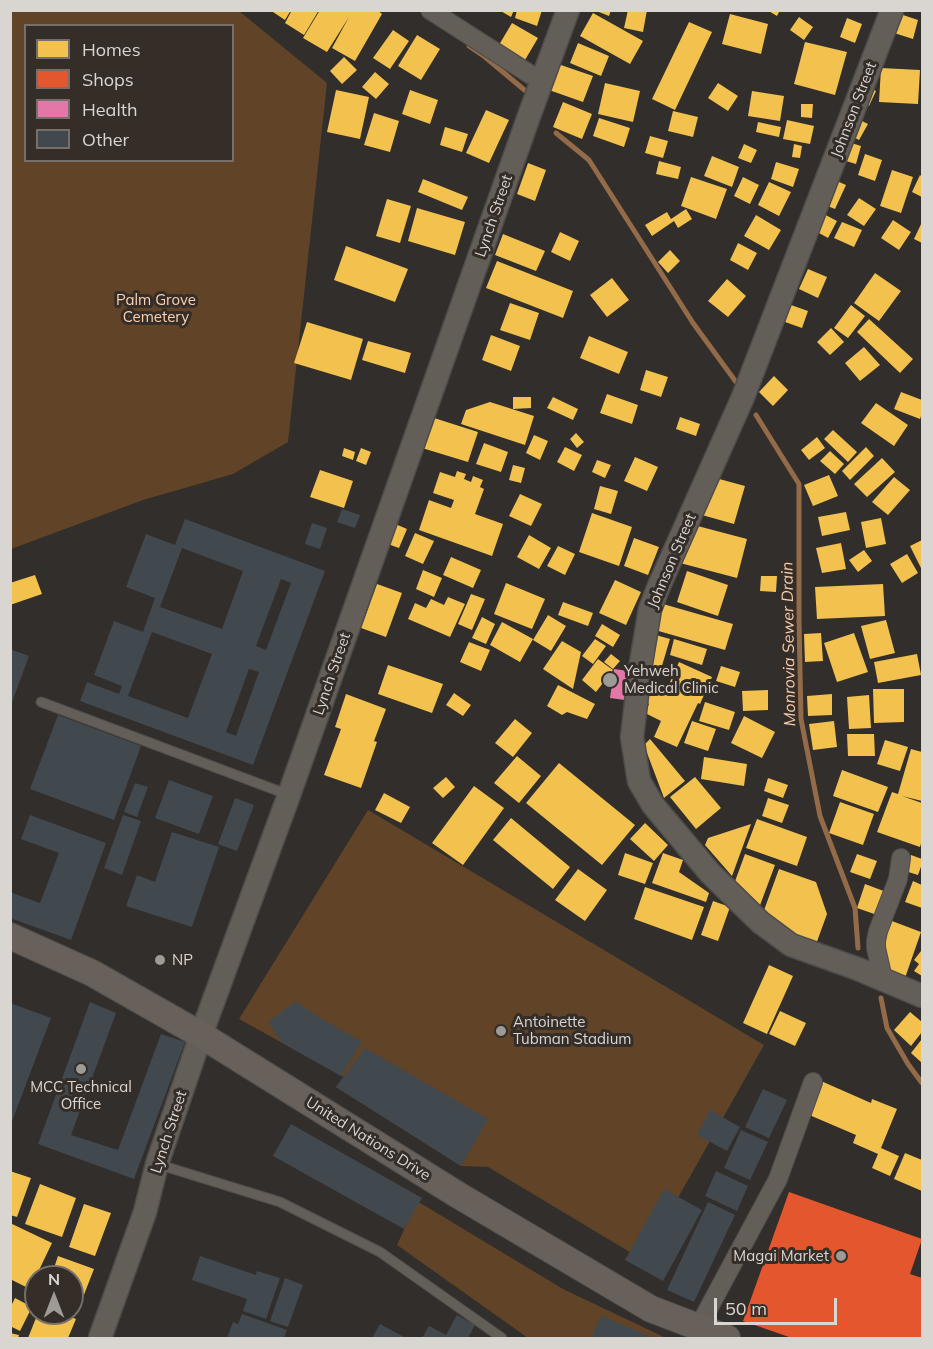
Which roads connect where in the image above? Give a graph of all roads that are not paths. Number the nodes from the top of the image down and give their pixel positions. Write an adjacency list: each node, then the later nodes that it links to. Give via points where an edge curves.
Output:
1 (430, 10): 4 (street)
2 (568, 10): 4 (street, Lynch Street)
3 (892, 10): 9 (street, Johnson Street, via 743,397 650,609 632,737 639,781 653,805 710,873 760,922 791,945)
4 (542, 82): 6 (street, Lynch Street)
5 (41, 702): 6 (lane)
6 (289, 795): 11 (street, Lynch Street)
7 (901, 858): 9 (street, via 898,879 876,941)
8 (10, 936): 11 (main road, United Nations Drive, via 92,973)
9 (883, 979): 10 (street, Johnson Street)
10 (922, 996)
11 (201, 1035): 13 (street, Lynch Street); 14 (main road, United Nations Drive, via 458,1195 651,1309)
12 (813, 1082): 14 (street, via 778,1179)
13 (157, 1164): 15 (street, Lynch Street, via 145,1212); 16 (lane, via 280,1202 370,1246)
14 (698, 1328): 17 (main road, United Nations Drive)
15 (100, 1338)
16 (502, 1338)
17 (727, 1338)

